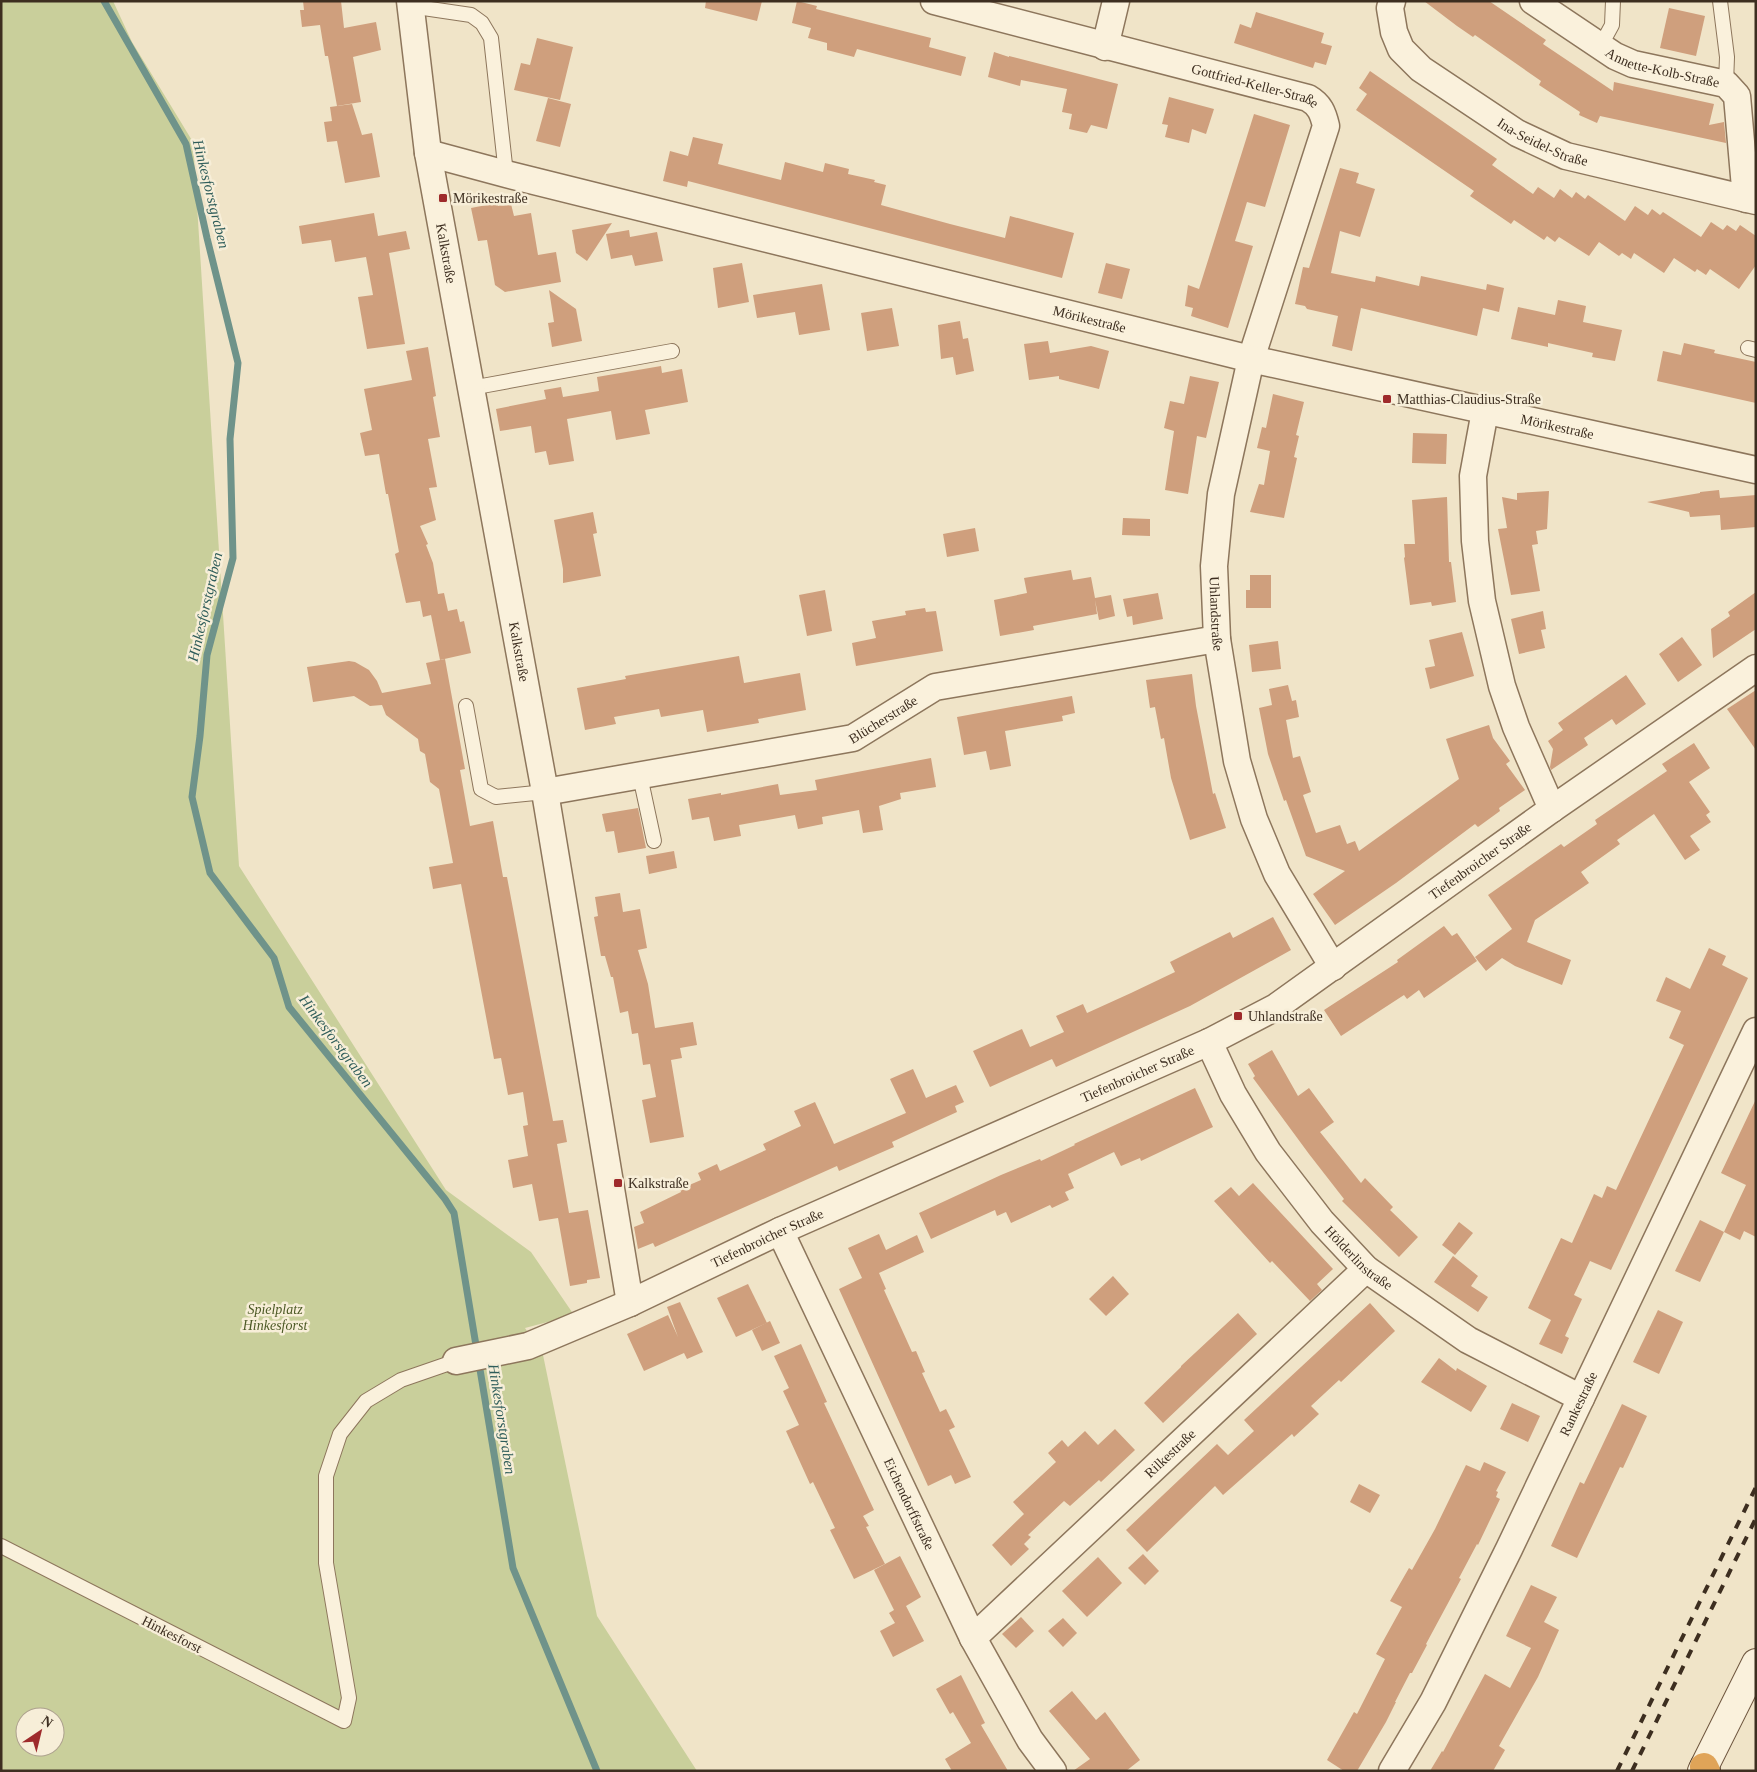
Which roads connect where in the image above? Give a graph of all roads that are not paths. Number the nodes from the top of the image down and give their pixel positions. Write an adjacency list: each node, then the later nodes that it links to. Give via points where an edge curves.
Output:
1 (934, 1): 8 (street, Gottfried-Keller-Straße)
2 (1116, 1): 8 (street)
3 (1392, 1): 13 (street, Ina-Seidel-Straße, via 1394,32 1401,49 1421,69 1517,133 1566,156)
4 (1532, 1): 9 (street, Annette-Kolb-Straße)
5 (1612, 1): 9 (lane, Annette-Kolb-Straße, via 1612,25)
6 (1720, 1): 10 (lane, Annette-Kolb-Straße, via 1728,57)
7 (410, 3): 11 (street, Kalkstraße); 12 (lane, via 471,15 482,23 491,38)
8 (1106, 47): 15 (street, Gottfried-Keller-Straße, via 1308,98 1322,113 1326,126)
9 (1600, 47): 10 (street, Annette-Kolb-Straße, via 1633,64)
10 (1726, 84): 13 (street, Annette-Kolb-Straße, via 1736,96)
11 (428, 153): 12 (street, Mörikestraße); 16 (street, Kalkstraße)
12 (506, 174): 15 (street, Mörikestraße)
13 (1751, 200)
14 (672, 351): 16 (lane)
15 (1251, 359): 17 (street, Mörikestraße); 19 (street, Uhlandstraße, via 1221,494 1214,566)
16 (471, 388): 23 (street, Kalkstraße)
17 (1485, 411): 18 (street, Mörikestraße); 24 (street, via 1473,476 1475,541 1482,601 1502,686)
18 (1756, 470)
19 (1217, 639): 22 (street, Blücherstraße, via 935,687 853,738); 26 (street, Uhlandstraße, via 1237,761 1254,818 1277,874)
20 (1756, 668): 24 (street, Tiefenbroicher Straße)
21 (466, 706): 23 (lane, via 481,789 496,797)
22 (640, 776): 23 (street, Blücherstraße); 25 (lane)
23 (545, 792): 31 (street, Kalkstraße)
24 (1552, 810): 26 (street, Tiefenbroicher Straße)
25 (654, 841)
26 (1333, 968): 28 (street, Tiefenbroicher Straße, via 1276,1007)
27 (1756, 1031): 33 (street, Rankestraße)
28 (1209, 1042): 29 (street, Tiefenbroicher Straße); 30 (street, Hölderlinstraße, via 1233,1094 1268,1152 1322,1222)
29 (780, 1231): 31 (street, Tiefenbroicher Straße); 35 (street, Eichendorffstraße)
30 (1366, 1269): 33 (street, Hölderlinstraße, via 1468,1340); 35 (street, Rilkestraße)
31 (630, 1303): 32 (street, Tiefenbroicher Straße, via 528,1346)
32 (456, 1362): 34 (lane, Hinkesforst, via 401,1380 366,1401 340,1434 326,1476 326,1563 349,1698 344,1721)
33 (1581, 1398): 39 (street, Rankestraße, via 1433,1702)
34 (1, 1546)
35 (973, 1638): 38 (street, Eichendorffstraße, via 1030,1740)
36 (1756, 1663): 37 (main road)
37 (1704, 1769)
38 (1053, 1771)
39 (1392, 1771)

